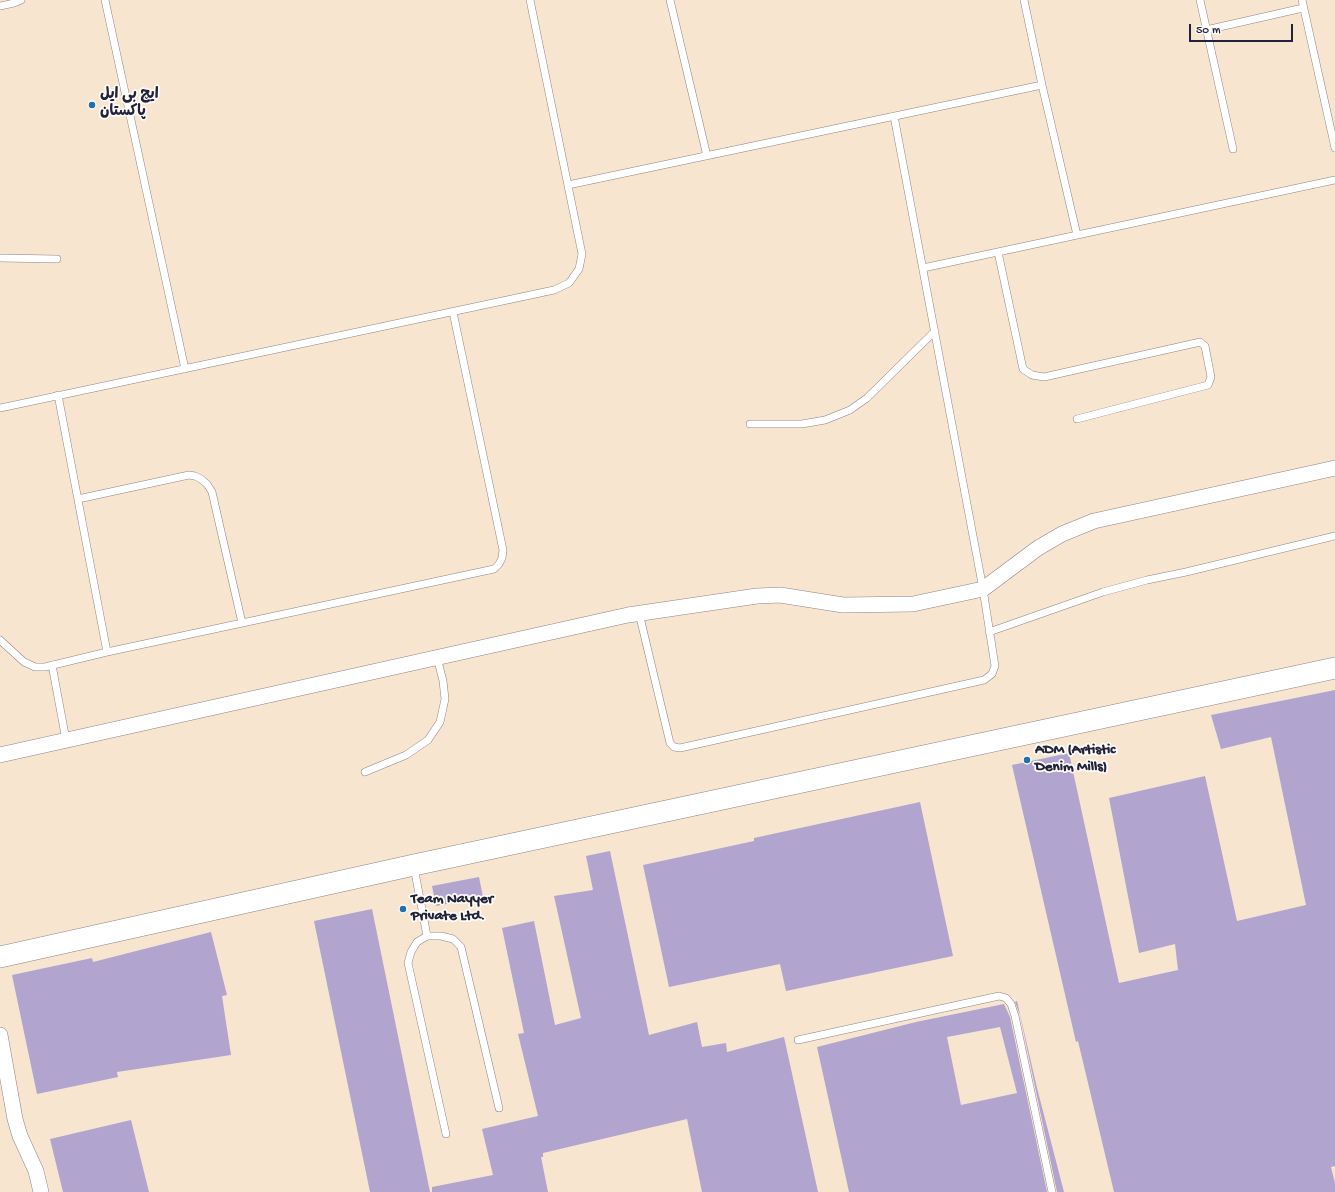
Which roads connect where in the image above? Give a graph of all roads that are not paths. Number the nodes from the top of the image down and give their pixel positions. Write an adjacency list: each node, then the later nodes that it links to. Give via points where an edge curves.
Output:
1 (21, 0): 8 (lane)
2 (105, 0): 25 (lane)
3 (530, 0): 17 (lane)
4 (670, 0): 15 (lane)
5 (1024, 0): 11 (lane)
6 (1200, 0): 10 (lane)
7 (1302, 0): 9 (lane)
8 (0, 6)
9 (1303, 8): 10 (lane); 13 (lane)
10 (1206, 30): 14 (lane)
11 (1042, 85): 12 (lane); 18 (lane)
12 (894, 116): 15 (lane); 22 (lane)
13 (1335, 148)
14 (1233, 149)
15 (708, 156): 17 (lane)
16 (1335, 180): 18 (lane)
17 (568, 185): 23 (lane, via 582,254 580,269 569,283 554,290)
18 (1077, 235): 19 (lane)
19 (998, 252): 22 (lane); 28 (lane, via 1023,368 1032,375 1044,377 1200,342 1205,346 1211,377 1208,385)
20 (0, 258): 21 (lane)
21 (57, 259)
22 (923, 268): 24 (lane)
23 (453, 312): 25 (lane); 35 (lane, via 503,550 499,564 494,568)
24 (935, 332): 29 (lane, via 867,398 850,410 825,420 802,424); 33 (lane)
25 (185, 368): 26 (lane)
26 (58, 395): 27 (lane); 31 (lane)
27 (0, 408)
28 (1077, 419)
29 (750, 424)
30 (1335, 468): 33 (street, via 1094,521 1062,534 1038,548)
31 (78, 499): 35 (lane, via 189,476 201,479 212,492); 38 (lane)
32 (1335, 536): 36 (lane, via 1118,588)
33 (983, 589): 34 (street, via 913,604 843,605 780,595); 36 (lane)
34 (639, 613): 36 (lane, via 670,743 680,748 984,680 992,674 995,666); 39 (street)
35 (242, 623): 38 (lane)
36 (990, 632)
37 (0, 640): 40 (lane, via 24,662 35,667)
38 (107, 652): 40 (lane)
39 (437, 657): 42 (street); 44 (lane, via 445,699 440,722 428,740 406,755)
40 (52, 665): 42 (lane)
41 (1335, 668): 45 (street)
42 (66, 740): 43 (street)
43 (0, 755)
44 (365, 772)
45 (414, 865): 46 (lane); 47 (street)
46 (427, 936): 50 (lane, via 452,939 461,947); 51 (lane, via 418,942 411,952 408,963)
47 (0, 957)
48 (0, 1034): 52 (street, via 15,1120 36,1171)
49 (798, 1040): 53 (lane, via 999,996 1006,998 1015,1016)
50 (499, 1108)
51 (446, 1134)
52 (41, 1192)
53 (1052, 1192)

